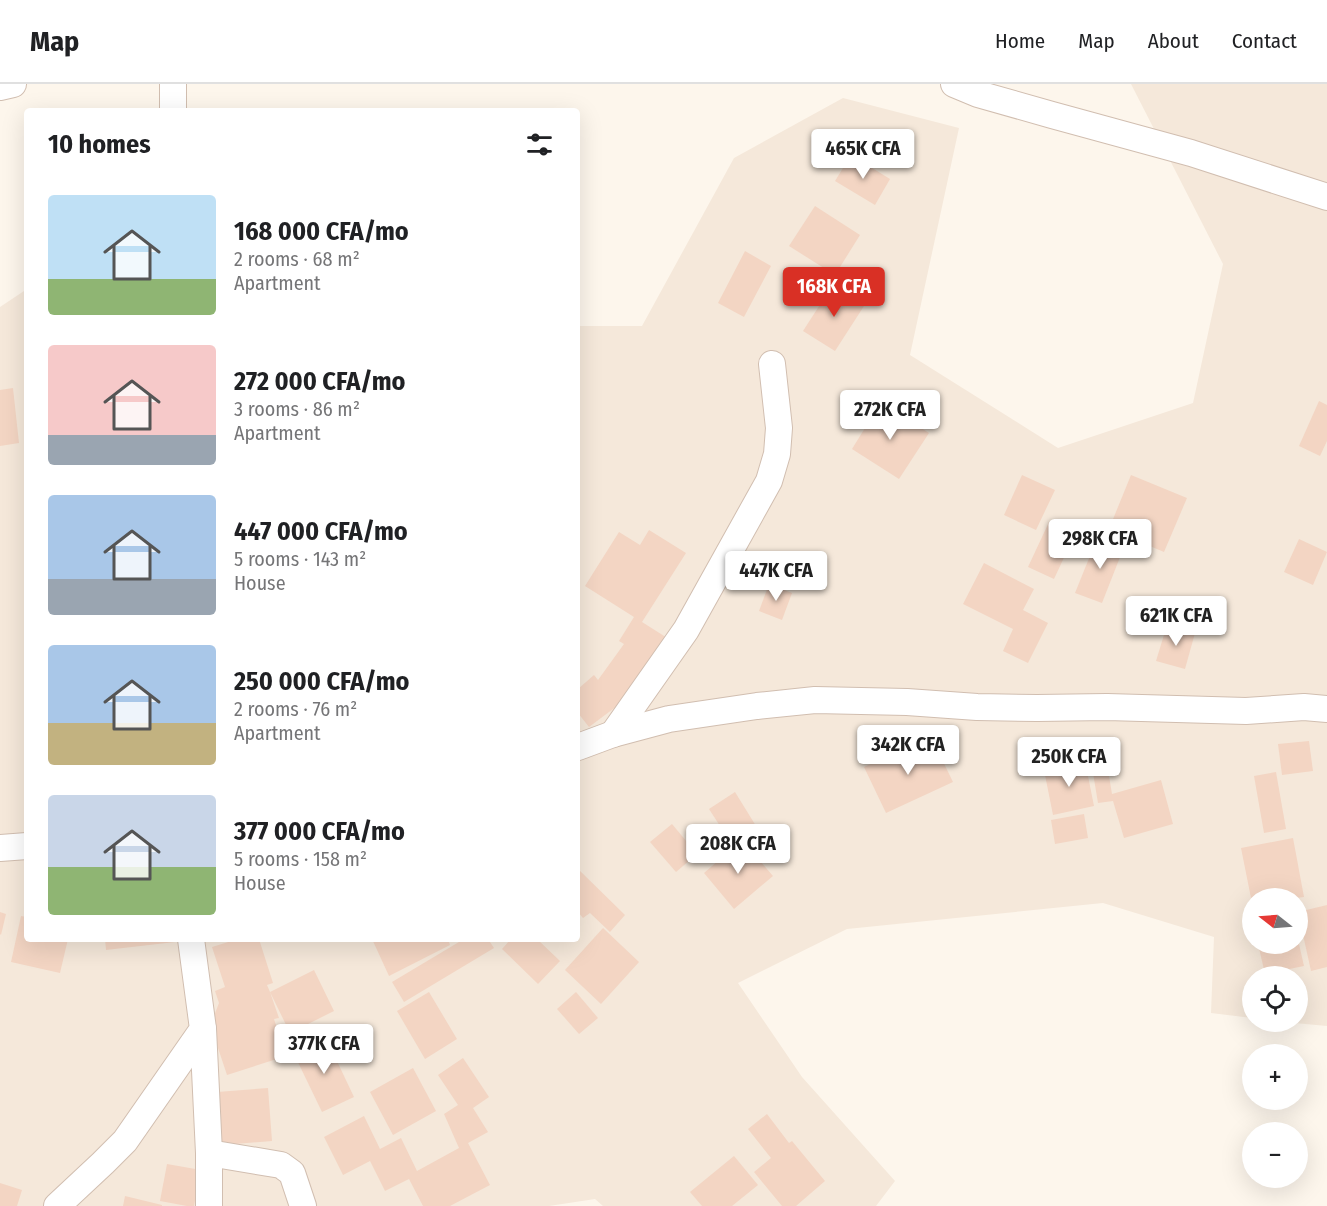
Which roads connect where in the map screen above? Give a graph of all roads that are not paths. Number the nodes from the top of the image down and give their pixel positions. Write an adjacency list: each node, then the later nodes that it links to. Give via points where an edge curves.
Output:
1 (13, 84): 4 (street)
2 (173, 84): 5 (street)
3 (954, 84): 6 (street)
4 (0, 87)
5 (173, 108)
6 (1327, 197)
7 (772, 364): 9 (street, via 779,428 769,481 686,630)
8 (1327, 709): 9 (street, via 976,707 815,700 703,713)
9 (613, 734): 10 (street)
10 (580, 746)
11 (24, 846): 12 (street)
12 (0, 848)
13 (191, 942): 14 (street)
14 (203, 1029): 15 (street); 16 (street, via 125,1141)
15 (209, 1152): 17 (street); 18 (street, via 281,1166 292,1173)
16 (57, 1206)
17 (209, 1206)
18 (303, 1206)

